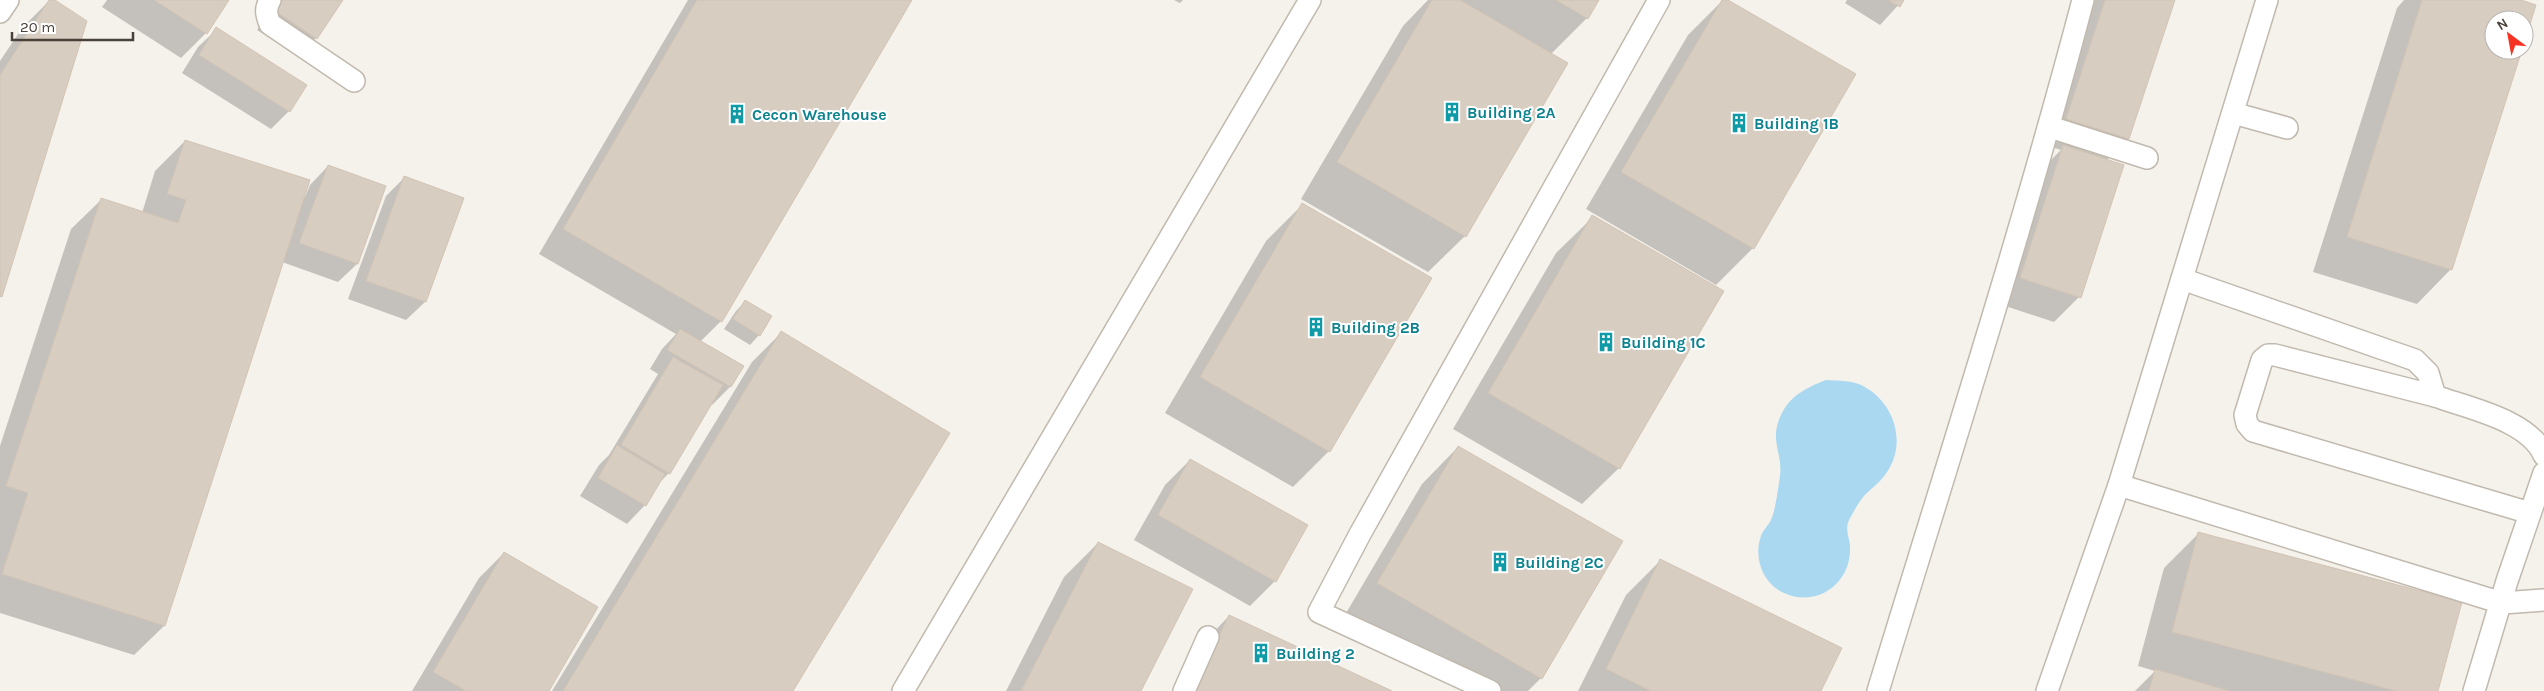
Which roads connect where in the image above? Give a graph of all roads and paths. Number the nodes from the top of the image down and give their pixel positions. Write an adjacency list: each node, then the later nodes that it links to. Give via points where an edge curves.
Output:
1 (8, 0): 7 (lane)
2 (270, 0): 8 (lane, via 266,6 270,24)
3 (1310, 0): 22 (lane)
4 (1659, 0): 24 (lane, via 1319,612)
5 (2083, 0): 10 (lane)
6 (2267, 0): 9 (lane)
7 (0, 12)
8 (354, 80)
9 (2233, 113): 11 (lane); 13 (lane)
10 (2050, 127): 12 (lane); 25 (lane)
11 (2287, 128)
12 (2147, 158)
13 (2182, 279): 14 (lane, via 2415,360 2428,373); 17 (lane)
14 (2435, 396): 15 (lane, via 2513,424 2540,444); 18 (lane, via 2268,355 2262,360 2245,415 2253,431)
15 (2544, 454)
16 (2544, 473): 18 (lane)
17 (2119, 485): 20 (lane); 26 (lane)
18 (2530, 513): 20 (lane)
19 (2544, 600): 20 (lane)
20 (2502, 603): 27 (lane)
21 (1208, 637): 23 (lane)
22 (903, 691)
23 (1184, 691)
24 (1490, 691)
25 (1878, 691)
26 (2047, 691)
27 (2474, 691)

